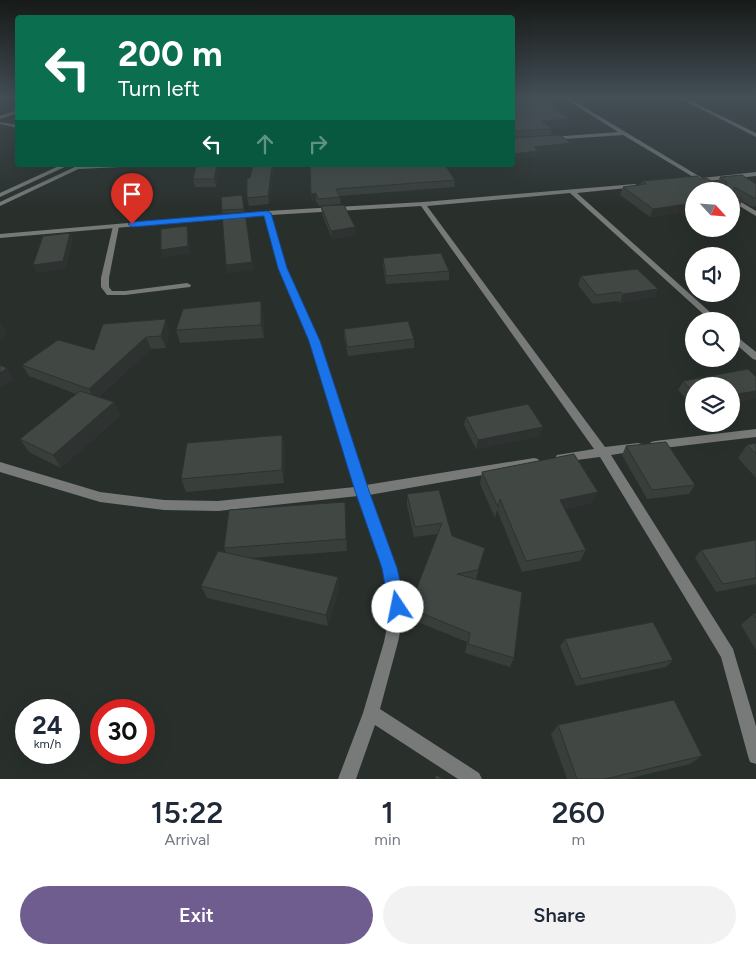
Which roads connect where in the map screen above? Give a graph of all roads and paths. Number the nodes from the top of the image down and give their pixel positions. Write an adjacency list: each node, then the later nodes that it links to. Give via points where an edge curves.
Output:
1 (618, 134): 3 (street)
2 (624, 134): 7 (street)
3 (540, 139)
4 (62, 167): 12 (street)
5 (80, 167): 13 (street)
6 (756, 174): 7 (street)
7 (702, 180): 8 (street); 9 (street)
8 (684, 182)
9 (705, 182)
10 (646, 185): 11 (street)
11 (572, 192): 14 (street); 21 (street)
12 (0, 195)
13 (0, 204)
14 (423, 204): 16 (street); 25 (street)
15 (740, 204): 17 (street)
16 (267, 213): 18 (street); 27 (street, via 282,268 314,341)
17 (756, 214)
18 (116, 226): 19 (street); 20 (street, via 105,278 105,287 110,293 125,294)
19 (0, 236)
20 (187, 285)
21 (706, 312)
22 (740, 343): 23 (street)
23 (756, 357)
24 (756, 433): 25 (street)
25 (602, 451): 27 (street); 29 (street, via 728,654)
26 (0, 467): 27 (street, via 100,496 164,506 218,506)
27 (362, 491): 28 (street, via 390,568 398,607)
28 (371, 713): 30 (street); 31 (street)
29 (756, 756)
30 (347, 779)
31 (474, 779)

